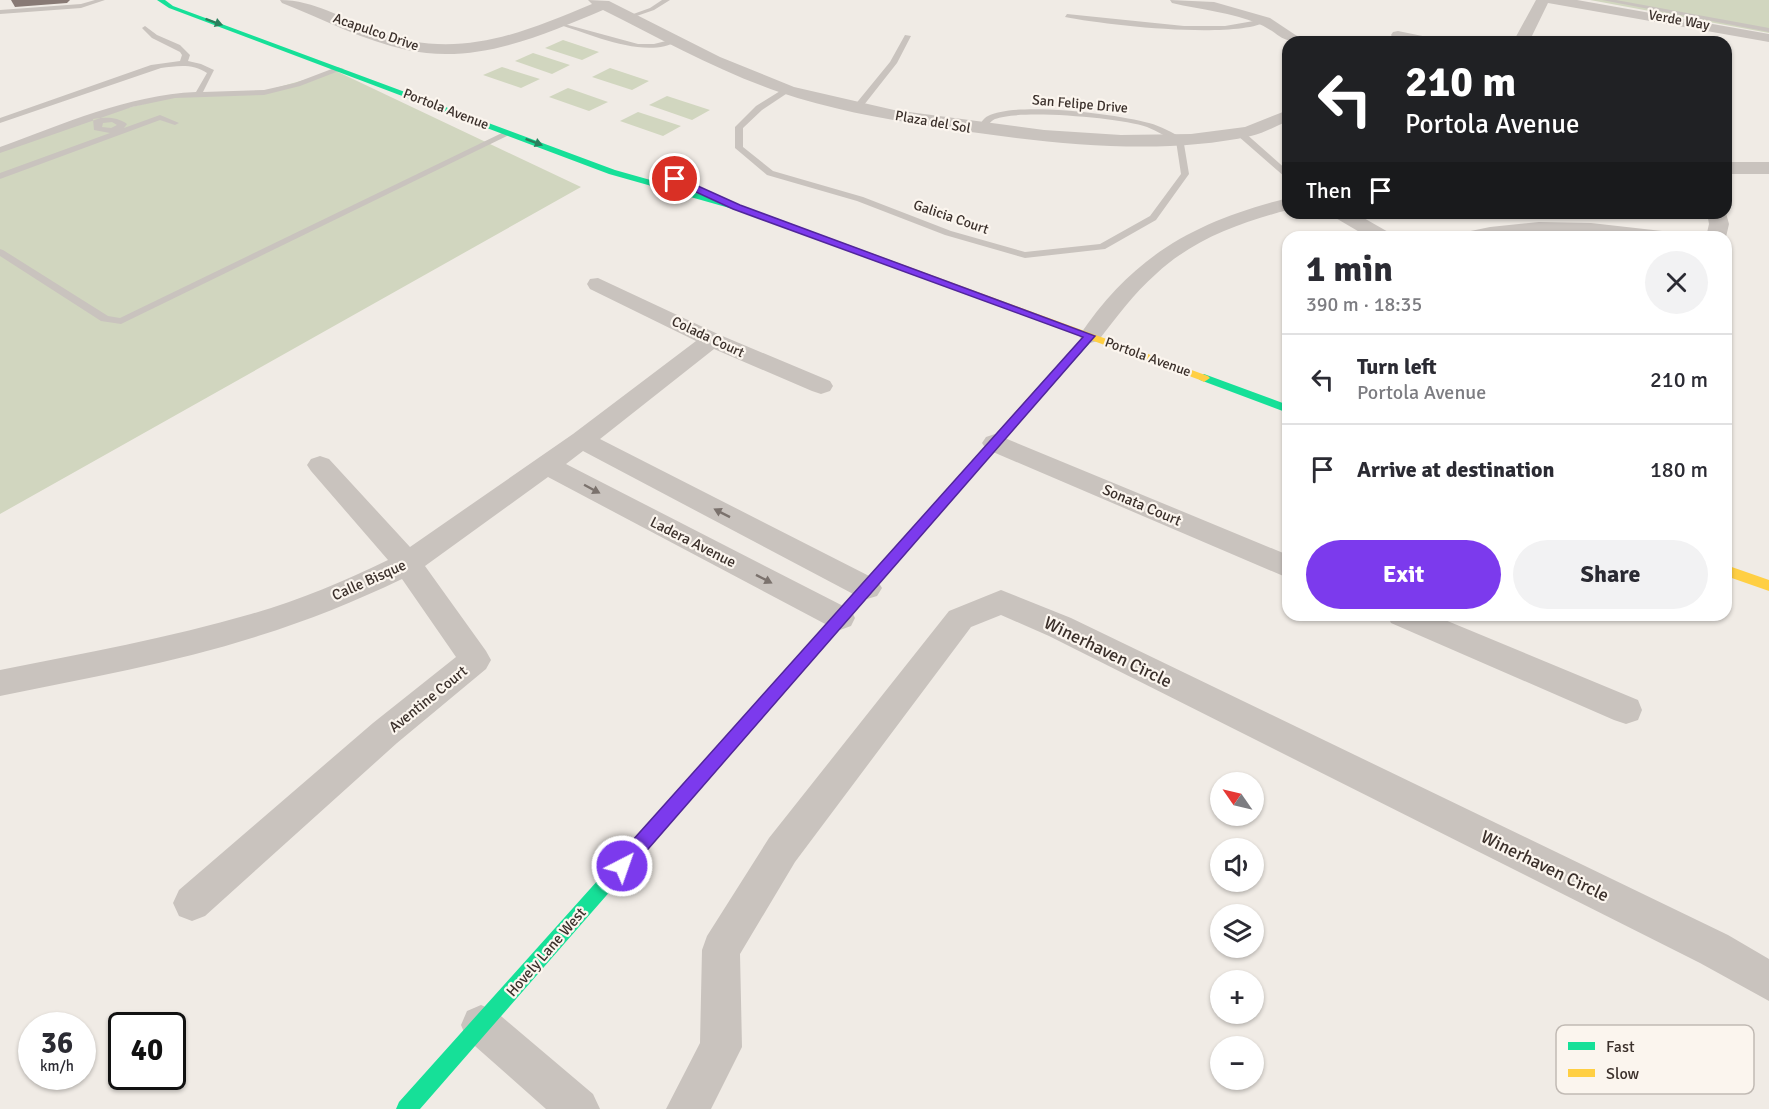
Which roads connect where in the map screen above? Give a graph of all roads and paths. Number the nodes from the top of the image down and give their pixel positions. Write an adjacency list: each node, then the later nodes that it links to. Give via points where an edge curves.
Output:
1 (102, 0): 13 (lane, via 81,6)
2 (160, 0): 28 (main road, Portola Avenue, one-way to 28)
3 (287, 0): 12 (street, Acapulco Drive)
4 (320, 0): 12 (street)
5 (667, 0): 15 (lane)
6 (1177, 0): 11 (street)
7 (1543, 0): 24 (street)
8 (1552, 0): 25 (street, Verde Way)
9 (1605, 0): 19 (lane)
10 (599, 2): 15 (street, Plaza del Sol); 17 (street, Acapulco Drive)
11 (1218, 3): 16 (street)
12 (303, 6): 17 (street, Acapulco Drive, via 390,40 431,49 477,48 512,41)
13 (0, 12)
14 (1067, 16): 16 (lane, via 1184,28 1226,28)
15 (628, 17): 26 (street, Plaza del Sol)
16 (1265, 21): 22 (street)
17 (560, 23): 26 (lane, via 638,46)
18 (145, 28): 27 (lane, via 157,40 183,51)
19 (1769, 30)
20 (1398, 35): 23 (street)
21 (907, 36): 32 (lane, via 893,63)
22 (1289, 36)
23 (1403, 36)
24 (1524, 36)
25 (1769, 38)
26 (674, 41): 30 (street, Plaza del Sol)
27 (183, 64): 31 (lane, via 211,72); 35 (lane, via 154,67)
28 (340, 69): 29 (main road, via 361,68); 31 (lane, via 293,87 254,94); 38 (main road, Portola Avenue)
29 (427, 88)
30 (788, 90): 32 (street, Plaza del Sol); 40 (lane, Galicia Court, via 759,108 740,127 740,148 770,173 1025,255 1102,247 1153,218 1185,174)
31 (198, 95): 33 (lane, via 139,103)
32 (857, 108): 40 (street, Plaza del Sol, via 980,130)
33 (88, 118): 37 (lane, via 99,122 97,128); 41 (lane)
34 (1282, 120): 39 (street, Plaza del Sol)
35 (0, 121)
36 (175, 123): 37 (lane, via 160,117)
37 (120, 130): 46 (lane)
38 (509, 133): 48 (main road, Portola Avenue, one-way to 48, via 612,172); 53 (lane, via 121,321 105,319)
39 (1241, 134): 40 (street, Plaza del Sol); 45 (lane)
40 (1180, 140)
41 (0, 150)
42 (1732, 168): 43 (street)
43 (1769, 168)
44 (654, 169): 48 (main road, Portola Avenue)
45 (1282, 170)
46 (0, 176)
47 (1282, 206): 55 (street, via 1206,232 1158,261)
48 (736, 207): 55 (main road, Portola Avenue)
49 (1352, 219): 50 (street)
50 (1372, 231)
51 (1503, 231): 52 (street)
52 (1593, 231)
53 (0, 252)
54 (598, 284): 56 (street, Colada Court)
55 (1090, 336): 58 (main road, Portola Avenue); 60 (main road, Hovely Lane West)
56 (712, 340): 57 (street, Colada Court); 59 (street, Calle Bisque)
57 (821, 386)
58 (1282, 406)
59 (582, 440): 62 (street, Calle Bisque); 63 (street)
60 (995, 443): 66 (street, Sonata Court); 69 (main road, Hovely Lane West)
61 (320, 465): 65 (street, Aventine Court)
62 (547, 465): 64 (street, Ladera Avenue, one-way to 64); 65 (street, Calle Bisque)
63 (669, 485): 64 (street); 69 (street, one-way to 63)
64 (638, 513): 70 (street, Ladera Avenue, one-way to 70)
65 (407, 564): 72 (street, Calle Bisque, via 349,591 256,625 152,652); 74 (street, Aventine Court, via 447,615 475,660)
66 (1282, 564)
67 (1732, 572): 68 (main road)
68 (1769, 586)
69 (867, 588): 70 (main road, Hovely Lane West)
70 (840, 618): 76 (main road, Hovely Lane West)
71 (1416, 621): 73 (street)
72 (0, 683)
73 (1626, 710)
74 (192, 903)
75 (1769, 981): 79 (street, Winerhaven Circle, via 1714,949 1081,638 1000,602 960,619 782,850 721,950 721,1047)
76 (481, 1025): 77 (main road, Hovely Lane West); 78 (street)
77 (406, 1109)
78 (578, 1109)
79 (688, 1109)

